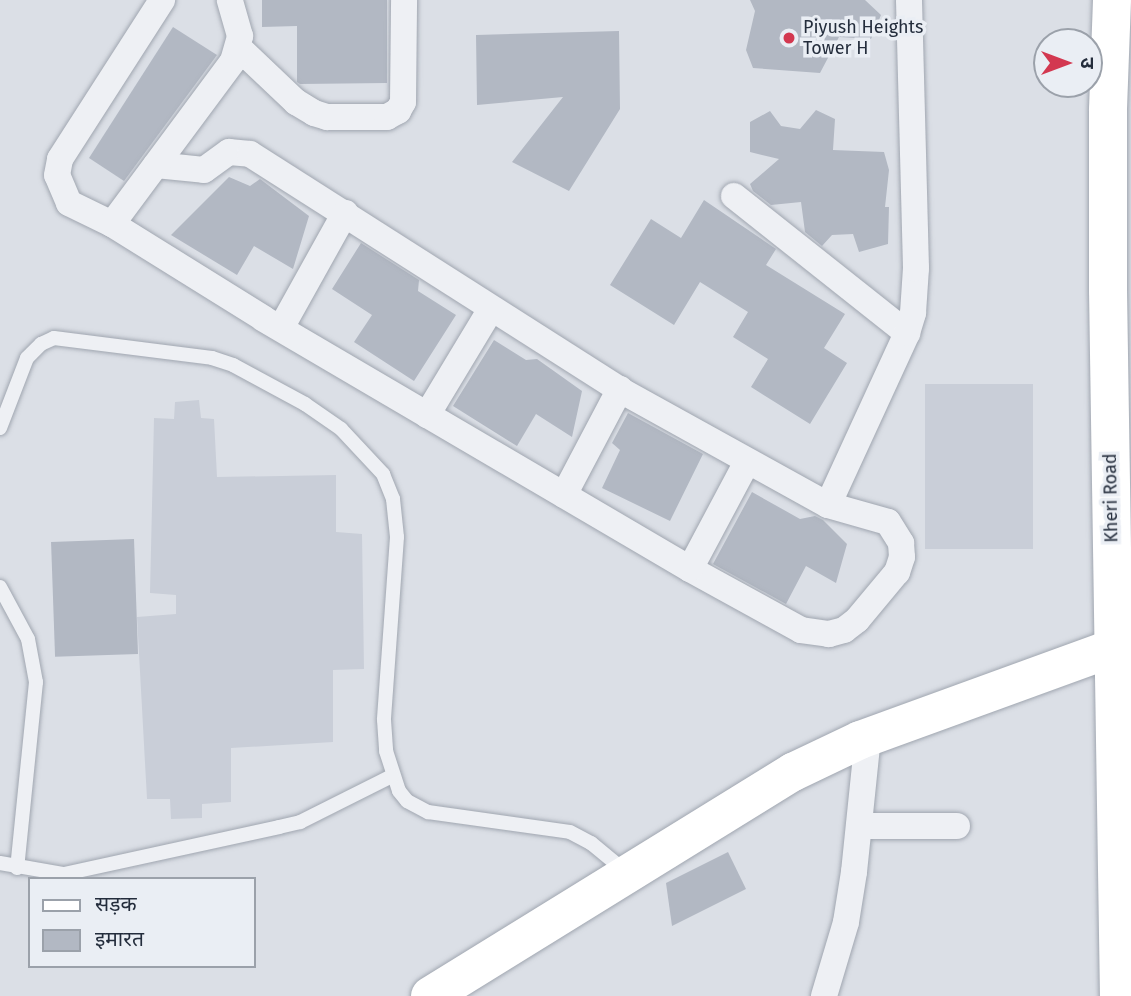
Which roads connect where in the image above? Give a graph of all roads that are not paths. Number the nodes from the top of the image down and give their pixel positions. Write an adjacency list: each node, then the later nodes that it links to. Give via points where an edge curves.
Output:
1 (162, 0): 11 (street, via 60,159 57,175 69,203)
2 (230, 0): 6 (street, via 238,23)
3 (404, 0): 6 (street, via 403,102 387,117 314,113)
4 (909, 0): 14 (street, via 916,268)
5 (1112, 0): 7 (street, Kheri Road)
6 (239, 48): 8 (street)
7 (1120, 130): 23 (street, Kheri Road)
8 (156, 165): 10 (street, via 204,170 229,152 250,154); 11 (street)
9 (734, 196): 14 (street)
10 (345, 214): 12 (street); 13 (street)
11 (112, 225): 13 (street)
12 (491, 309): 15 (street); 16 (street)
13 (281, 328): 16 (street)
14 (908, 333): 20 (street)
15 (620, 389): 18 (street); 19 (street)
16 (427, 415): 19 (street)
17 (0, 428): 25 (lane, via 27,358 54,338 212,358 305,404 341,429 383,474 393,499 397,537 384,720)
18 (747, 462): 20 (street); 21 (street)
19 (564, 495): 21 (street)
20 (828, 505): 21 (street, via 888,522 901,543 897,572 844,630 829,634 802,630)
21 (690, 569)
22 (0, 587): 29 (lane, via 28,639 36,682)
23 (1112, 648): 24 (street); 33 (street, Kheri Road)
24 (868, 736): 26 (street); 30 (street, via 793,772)
25 (392, 776): 29 (lane, via 300,822 64,874); 30 (lane, via 407,801 417,808 570,832 591,842)
26 (859, 826): 27 (street); 32 (street, via 846,922)
27 (957, 826)
28 (0, 863): 29 (lane)
29 (16, 868)
30 (627, 873): 31 (street)
31 (430, 996)
32 (824, 996)
33 (1119, 996)

